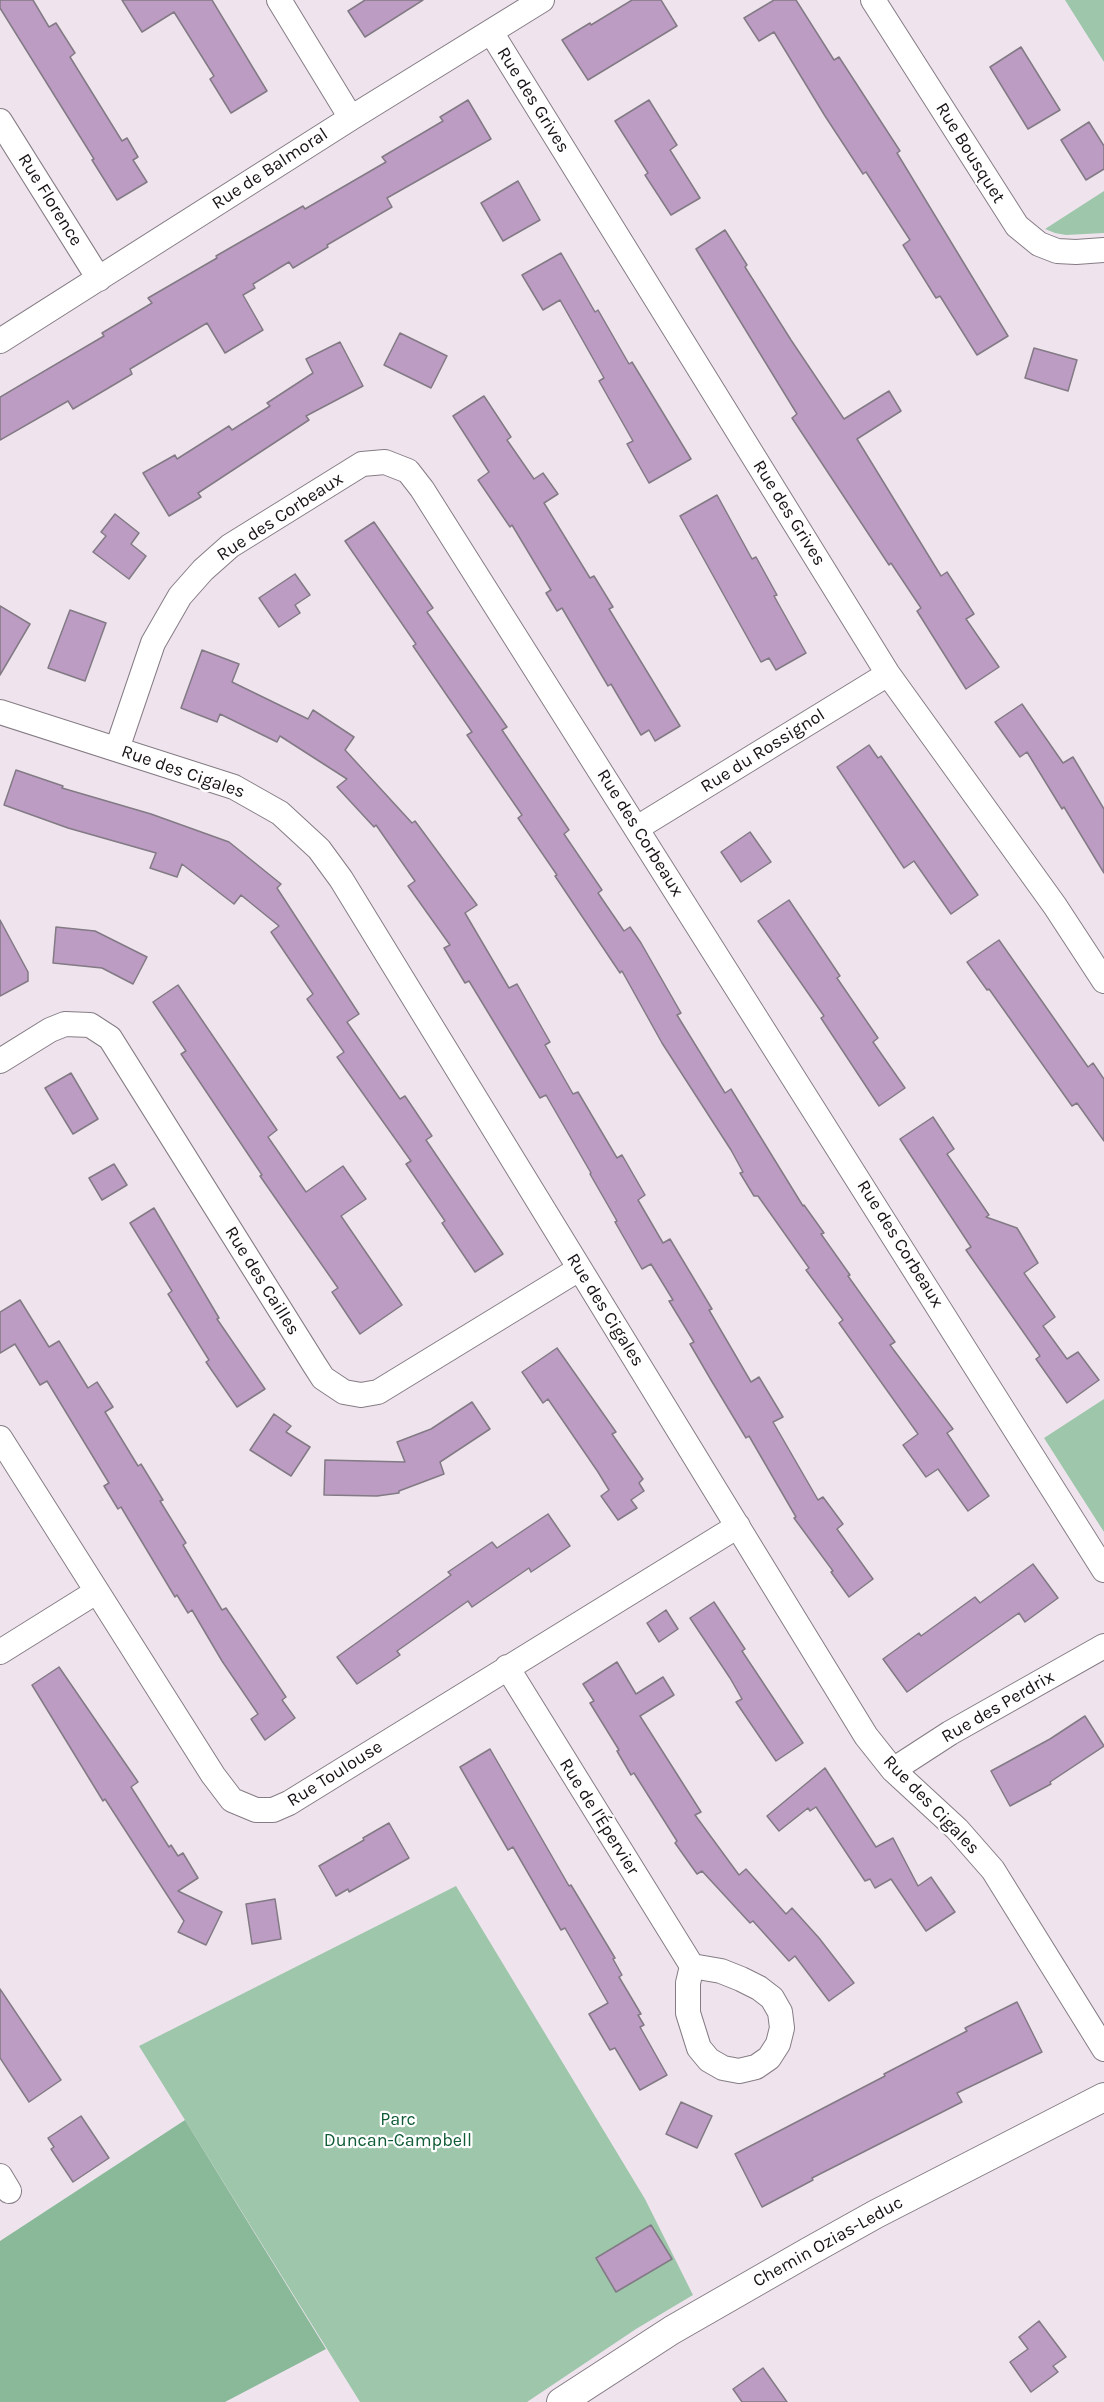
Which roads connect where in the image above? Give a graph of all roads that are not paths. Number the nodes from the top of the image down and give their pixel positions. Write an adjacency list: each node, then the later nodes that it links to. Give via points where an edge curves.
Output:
1 (279, 0): 5 (street)
2 (542, 0): 4 (street, Rue de Balmoral)
3 (873, 0): 7 (street, Rue Bousquet, via 1017,226 1039,244 1057,251)
4 (491, 32): 5 (street, Rue de Balmoral); 10 (street, Rue des Grives)
5 (351, 118): 8 (street, Rue de Balmoral)
6 (0, 122): 8 (street, Rue Florence)
7 (1104, 250)
8 (99, 279): 9 (street, Rue de Balmoral)
9 (0, 341)
10 (888, 674): 13 (street, Rue du Rossignol); 14 (street, Rue des Grives, via 1036,879)
11 (0, 712): 12 (street, Rue des Cigales)
12 (117, 750): 13 (street, Rue des Corbeaux, via 153,643 170,611 197,576 230,546 354,468 369,462 386,462 408,471 422,489); 16 (street, Rue des Cigales, via 250,794 287,819 319,849)
13 (637, 828): 19 (street, Rue des Corbeaux)
14 (1104, 981)
15 (0, 1060): 16 (street, Rue des Cailles, via 65,1024 90,1025 110,1038 323,1378 344,1392 361,1395 386,1388)
16 (579, 1269): 18 (street, Rue des Cigales)
17 (0, 1438): 20 (street, Rue Toulouse)
18 (738, 1526): 23 (street, Rue Toulouse); 24 (street, Rue des Cigales, via 867,1736)
19 (1104, 1570)
20 (96, 1592): 22 (street); 23 (street, Rue Toulouse, via 226,1794 240,1805 256,1810 282,1807)
21 (1104, 1646): 24 (street, Rue des Perdrix, via 950,1733)
22 (0, 1652)
23 (507, 1667): 25 (street, Rue de l'Épervier)
24 (893, 1770): 26 (street, Rue des Cigales, via 957,1829 993,1870)
25 (692, 1966): 25 (street, via 688,2013 699,2048 709,2061 740,2071 769,2058 782,2028 780,2012 772,1998 741,1979)
26 (1104, 2049)
27 (1104, 2097): 28 (street, Chemin Ozias-Leduc, via 876,2214 672,2330)
28 (561, 2402)

